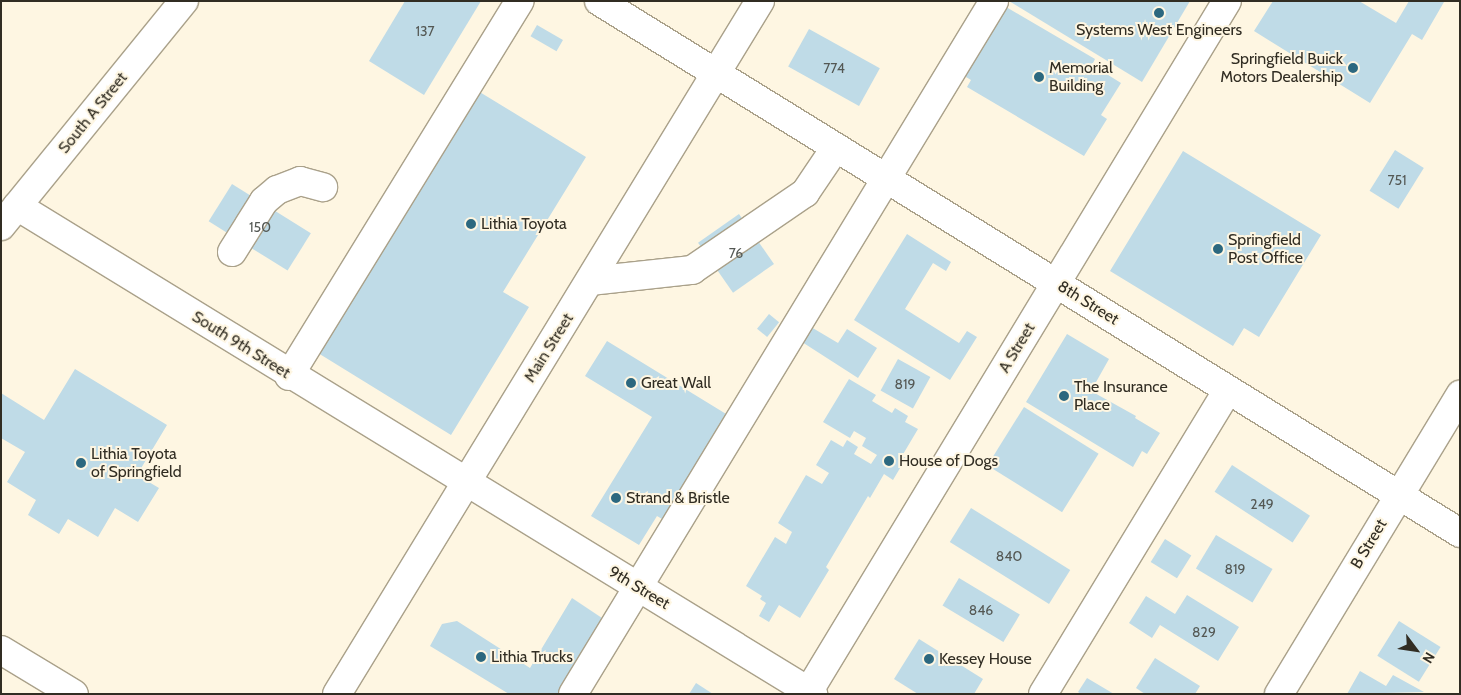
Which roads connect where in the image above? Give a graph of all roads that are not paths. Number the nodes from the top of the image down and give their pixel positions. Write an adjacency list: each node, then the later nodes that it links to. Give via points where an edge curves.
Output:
1 (184, 1): 11 (street, South A Street)
2 (520, 1): 15 (street)
3 (599, 1): 7 (street, 8th Street)
4 (760, 1): 7 (street, Main Street)
5 (994, 1): 9 (street)
6 (1227, 1): 14 (street, A Street)
7 (715, 74): 8 (street, 8th Street); 13 (street, Main Street)
8 (836, 147): 9 (street, 8th Street); 13 (street, via 805,193 692,270)
9 (888, 178): 14 (street, 8th Street); 21 (street)
10 (323, 187): 12 (street, via 300,181 276,190 264,201)
11 (9, 216): 15 (street, South 9th Street)
12 (232, 252)
13 (590, 281): 18 (street, Main Street)
14 (1056, 283): 16 (street, 8th Street); 23 (street, A Street)
15 (289, 376): 18 (street, South 9th Street)
16 (1227, 391): 19 (street, 8th Street); 27 (street)
17 (1460, 395): 19 (street, B Street)
18 (466, 482): 21 (street, 9th Street); 25 (street, Main Street)
19 (1398, 496): 20 (street, 8th Street); 28 (street, B Street)
20 (1460, 533)
21 (637, 587): 23 (street, 9th Street); 26 (street)
22 (1, 650): 24 (street)
23 (810, 693)
24 (74, 694)
25 (336, 694)
26 (573, 694)
27 (1043, 694)
28 (1279, 694)

